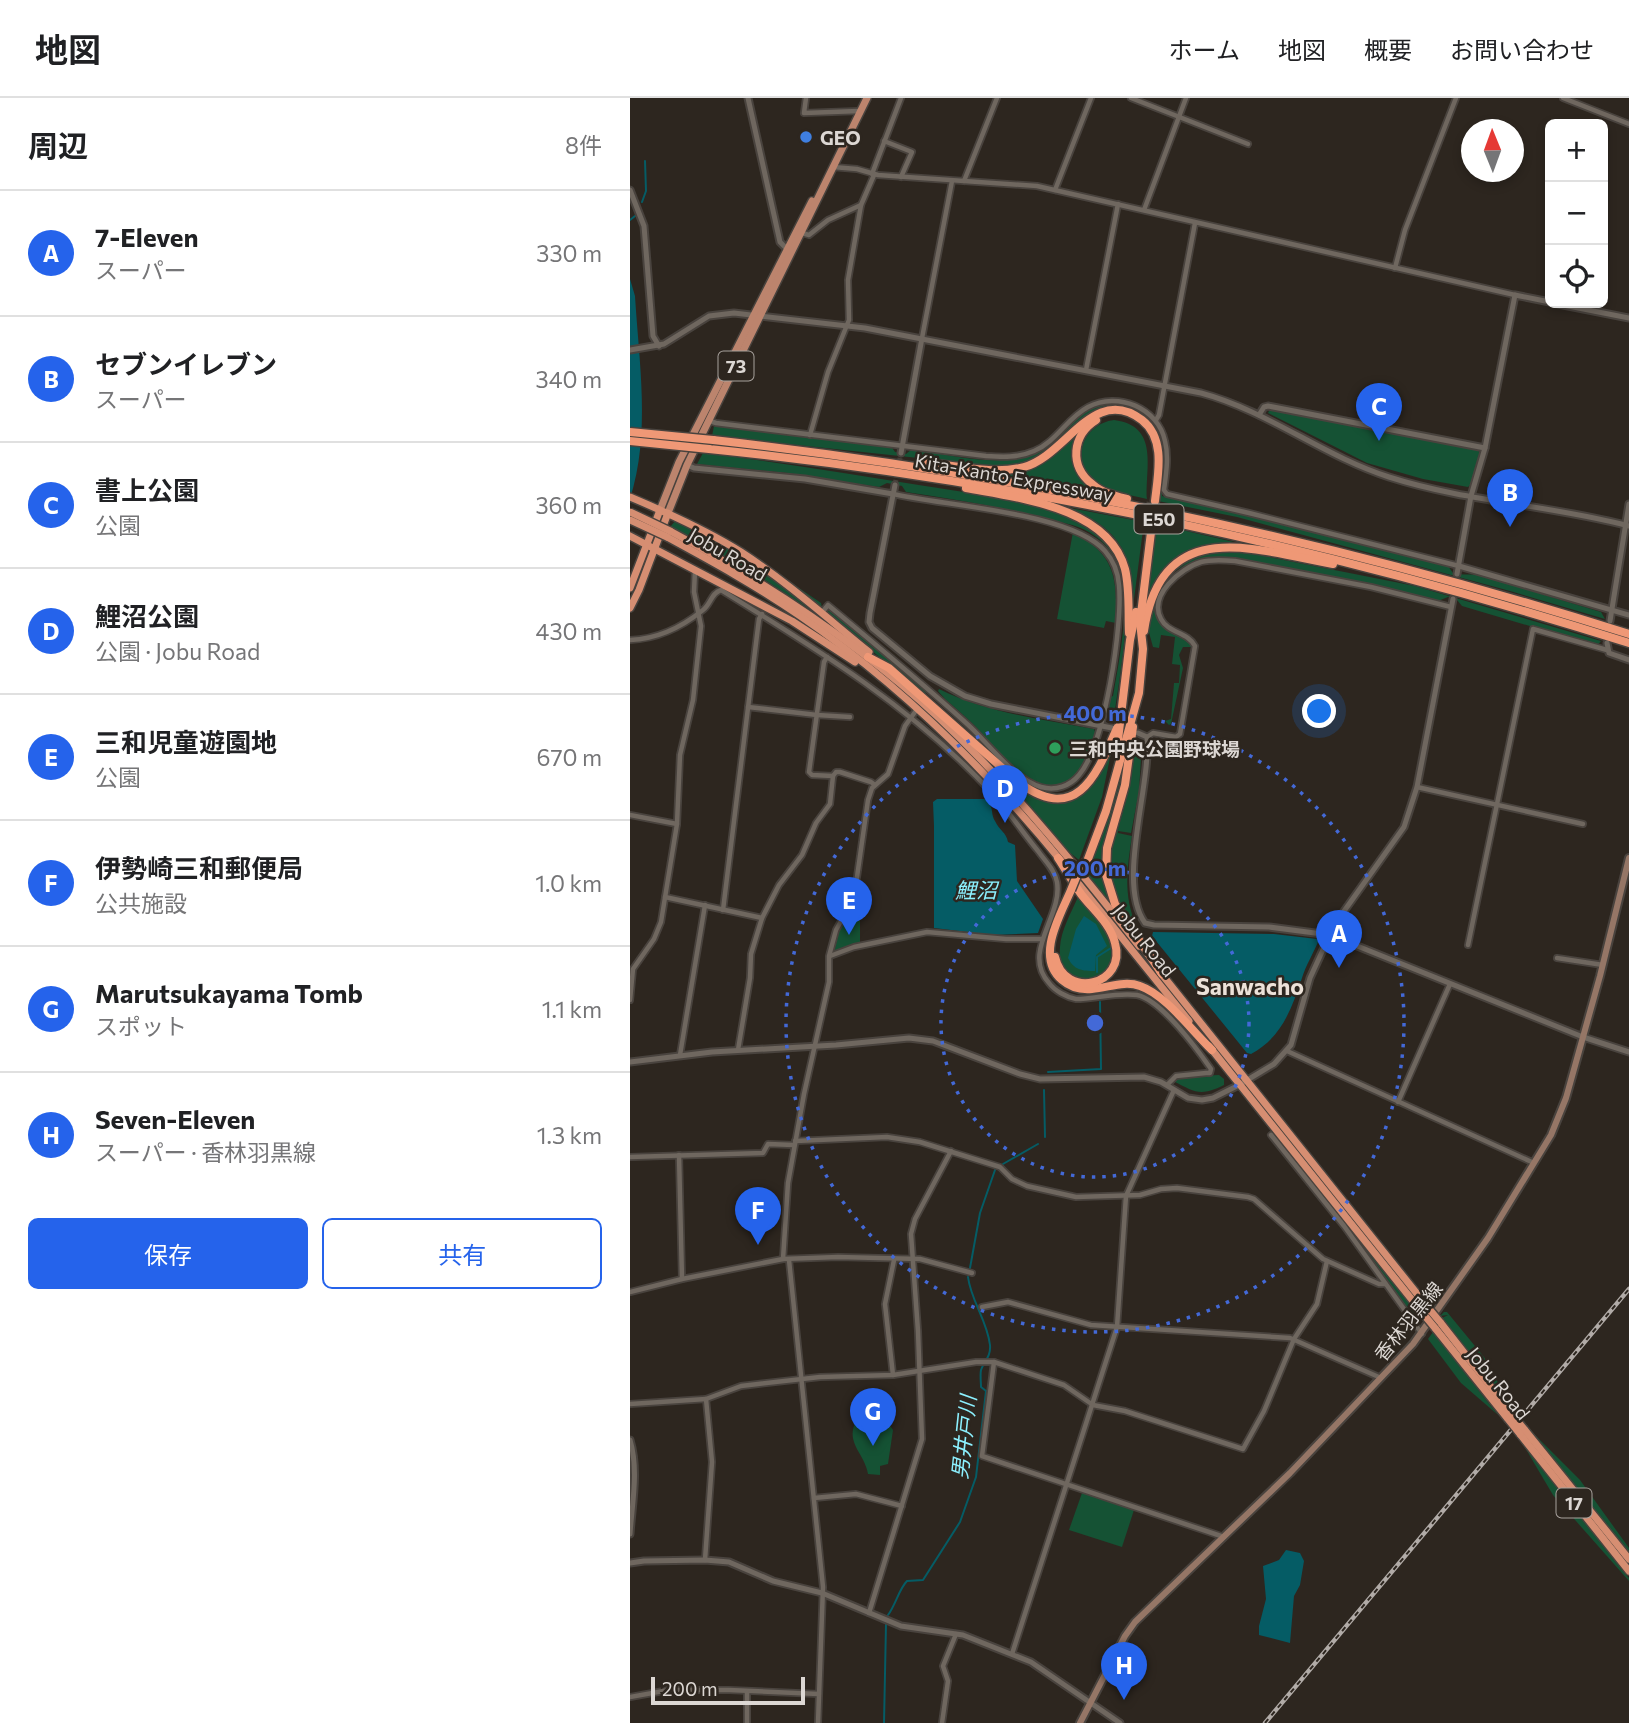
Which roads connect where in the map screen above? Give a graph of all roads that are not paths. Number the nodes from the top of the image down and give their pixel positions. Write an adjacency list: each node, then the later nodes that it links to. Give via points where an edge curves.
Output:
1 (748, 98): 29 (street, via 780,242)
2 (806, 98): 11 (street, via 804,113)
3 (867, 98): 11 (main road, 73)
4 (901, 98): 14 (street)
5 (996, 98): 21 (street)
6 (1091, 98): 23 (street)
7 (1131, 98): 12 (street)
8 (1186, 98): 12 (street)
9 (1456, 98): 30 (street)
10 (1563, 98): 13 (street)
11 (860, 111): 16 (main road, 73)
12 (1178, 117): 15 (street); 26 (street)
13 (1629, 124)
14 (884, 141): 17 (street); 18 (street, via 912,152)
15 (1248, 144)
16 (832, 167): 17 (street); 19 (main road, 73)
17 (873, 174): 18 (street); 25 (street)
18 (901, 177): 20 (street)
19 (826, 179): 28 (main road, 73); 29 (main road, 73)
20 (952, 181): 21 (street); 38 (street)
21 (964, 181): 23 (street)
22 (630, 190): 39 (street, via 644,226 652,324)
23 (1055, 190): 24 (street)
24 (1118, 204): 26 (street); 41 (street)
25 (861, 205): 28 (street, via 809,235); 37 (street, via 848,280)
26 (1144, 210): 27 (street)
27 (1195, 223): 30 (street); 42 (street)
28 (802, 233): 35 (main road, 73)
29 (786, 248): 34 (main road, 73)
30 (1395, 268): 31 (street)
31 (1515, 295): 32 (street); 50 (street)
32 (1545, 301)
33 (1580, 308): 36 (street)
34 (752, 315): 35 (street); 39 (street, via 713,314); 61 (main road, 73, via 679,462)
35 (761, 316): 37 (street); 44 (main road, 73)
36 (1629, 318)
37 (847, 325): 38 (street); 47 (street)
38 (922, 338): 41 (street); 49 (street)
39 (659, 346): 40 (street)
40 (630, 350)
41 (1086, 370): 42 (street)
42 (1164, 386): 43 (street, via 1211,396); 45 (street)
43 (1259, 415): 50 (street, via 1268,406); 57 (street, via 1375,472)
44 (709, 420): 47 (street); 53 (main road, 73)
45 (1156, 420): 49 (street, via 1130,403 1106,401 1082,410 1043,446 1024,455 996,457); 70 (street, via 1166,444 1167,494)
46 (630, 432): 52 (highway, Kita-Kanto Expressway / E50, bridge)
47 (810, 435): 49 (street)
48 (630, 441): 54 (highway, Kita-Kanto Expressway / E50, bridge)
49 (902, 446): 51 (street)
50 (1485, 448): 57 (street)
51 (901, 453)
52 (838, 455): 64 (highway, Kita-Kanto Expressway / E50, via 1046,488); 64 (highway, via 986,470 1023,468 1048,456 1090,417 1119,410 1140,418 1154,436 1158,453 1153,500 1153,455 1146,432 1119,415 1094,421 1079,438 1079,470 1092,485 1110,494)
53 (687, 465): 56 (street); 61 (main road, 73)
54 (907, 474): 71 (highway, Kita-Kanto Expressway / E50, via 1133,514); 84 (highway, via 1050,507 1097,528 1112,543 1125,570)
55 (895, 485): 56 (street)
56 (893, 494): 88 (street, via 869,622); 105 (street, via 1063,527 1087,536 1105,550 1118,576 1120,607)
57 (1471, 496): 63 (street); 70 (street)
58 (634, 498): 61 (highway)
59 (1629, 504): 63 (street)
60 (630, 512): 65 (highway, Jobu Road / 17, bridge)
61 (664, 512): 67 (highway); 68 (highway); 94 (highway, via 759,564)
62 (630, 520): 65 (highway, Jobu Road / 17, bridge)
63 (1627, 525): 77 (street)
64 (1232, 526): 82 (highway, Kita-Kanto Expressway / E50, via 1410,570)
65 (669, 534): 92 (highway, Jobu Road / 17, via 778,593); 95 (highway, Jobu Road / 17, via 799,615)
66 (630, 536): 67 (highway)
67 (647, 545): 68 (highway); 72 (highway)
68 (655, 549): 69 (highway); 75 (highway)
69 (695, 569): 78 (street); 95 (highway, via 792,621)
70 (1458, 570): 77 (street)
71 (1408, 578): 85 (highway, via 1245,548 1208,548 1181,560 1166,574 1152,599); 87 (highway, Kita-Kanto Expressway / E50)
72 (630, 587)
73 (1453, 598): 74 (street)
74 (1451, 607): 108 (street, via 1235,561 1196,564 1170,582 1159,604 1163,622 1189,637 1195,646 1180,734); 111 (street)
75 (630, 608)
76 (824, 610): 90 (street, via 828,605)
77 (1612, 610): 80 (street); 81 (street)
78 (699, 613): 79 (street, via 719,590); 83 (street, via 663,634); 114 (street, via 693,700 680,755)
79 (762, 614): 91 (street, via 805,638); 99 (street)
80 (1629, 615)
81 (1610, 621)
82 (1629, 634)
83 (630, 640)
84 (1130, 640): 85 (highway, via 1150,523 1140,622); 104 (highway)
85 (1143, 641): 103 (highway)
86 (1607, 643): 89 (street)
87 (1629, 643)
88 (894, 646): 90 (street); 105 (street, via 930,676 965,696)
89 (1607, 650): 93 (street); 112 (street, via 1533,629)
90 (887, 654): 97 (street)
91 (827, 657): 100 (street); 101 (street)
92 (868, 657): 94 (highway); 96 (highway, Jobu Road / 17)
93 (1629, 660)
94 (889, 668): 96 (highway); 104 (highway, via 1017,781 1045,796 1066,796 1086,787 1101,766)
95 (891, 685): 116 (highway, Jobu Road / 17, via 984,772)
96 (904, 687): 130 (highway, Jobu Road / 17, via 1004,784)
97 (933, 694): 98 (street); 105 (street, via 1022,776 1045,788 1062,787 1077,778)
98 (928, 698)
99 (748, 706): 101 (street); 122 (street)
100 (913, 714): 110 (street, via 888,774); 125 (street, via 992,792 1050,867 1058,891)
101 (817, 715): 102 (street); 109 (street, via 810,774)
102 (850, 717)
103 (1134, 717): 118 (highway, via 1106,811); 130 (highway, via 1125,785 1107,848 1106,875 1115,904)
104 (1120, 722): 118 (highway, via 1107,791)
105 (1101, 726): 106 (street)
106 (1112, 728)
107 (1138, 733): 108 (street)
108 (1147, 737): 124 (street, via 1133,879 1145,923 1286,928)
109 (833, 776): 110 (street, via 840,772); 123 (street, via 830,804)
110 (875, 785): 127 (street, via 864,818 854,898 836,930)
111 (1417, 787): 112 (street); 124 (street, via 1404,827)
112 (1498, 804): 115 (street); 126 (street)
113 (630, 815): 114 (street)
114 (677, 824): 120 (street)
115 (1583, 824)
116 (1058, 858): 119 (highway, via 1115,940 1115,964 1104,978 1092,983 1071,980 1056,959 1056,942); 135 (highway, Jobu Road / 17)
117 (1629, 858): 129 (main road, 香林羽黒線)
118 (1084, 865): 119 (highway, bridge)
119 (1072, 892): 135 (highway, via 1051,944 1051,962 1058,976 1079,988 1129,984 1148,989)
120 (665, 897): 121 (street); 132 (street, via 659,930 633,969)
121 (705, 905): 122 (street); 139 (street)
122 (723, 910): 123 (street)
123 (762, 918): 136 (street, via 751,954)
124 (1330, 935): 131 (street); 137 (street, via 1313,970)
125 (1043, 939): 127 (street, via 927,932); 142 (street, via 1039,962 1051,986 1076,999 1144,998 1162,1011 1211,1069 1210,1073 1176,1076)
126 (1468, 945)
127 (829, 956): 134 (street, via 829,982)
128 (1557, 958): 129 (street)
129 (1603, 965): 133 (main road, 香林羽黒線)
130 (1162, 974): 141 (highway, Jobu Road / 17)
131 (1451, 984): 133 (street); 144 (street)
132 (630, 1000)
133 (1583, 1037): 138 (street); 151 (main road, 香林羽黒線, via 1563,1107)
134 (815, 1046): 136 (street); 142 (street, via 918,1038 1040,1079 1138,1076); 146 (street)
135 (1212, 1049): 141 (highway, Jobu Road / 17)
136 (738, 1050): 139 (street)
137 (1287, 1051): 141 (street); 144 (street)
138 (1629, 1052)
139 (680, 1055): 140 (street)
140 (630, 1062)
141 (1243, 1082): 143 (street, via 1202,1100); 147 (highway, Jobu Road / 17); 163 (highway, Jobu Road / 17)
142 (1167, 1085): 143 (street)
143 (1174, 1090): 152 (street)
144 (1398, 1102): 151 (street)
145 (1270, 1135): 147 (street)
146 (795, 1143): 148 (street, via 897,1138); 149 (street, via 768,1144 763,1153); 155 (street, via 788,1183)
147 (1284, 1146): 153 (highway, Jobu Road / 17)
148 (951, 1151): 152 (street, via 1000,1167 1012,1179 1036,1189 1076,1197); 154 (street, via 914,1223)
149 (679, 1155): 150 (street); 159 (street)
150 (630, 1157)
151 (1534, 1164): 165 (main road, 香林羽黒線)
152 (1126, 1196): 157 (street, via 1177,1188 1248,1196); 164 (street)
153 (1326, 1197): 160 (street); 163 (highway, Jobu Road / 17)
154 (913, 1259): 156 (street); 158 (street); 168 (street)
155 (786, 1260): 156 (street); 159 (street); 171 (street)
156 (894, 1260): 169 (street, via 885,1304)
157 (1326, 1261): 160 (street); 166 (street, via 1317,1304)
158 (972, 1273)
159 (682, 1279): 161 (street)
160 (1385, 1284): 165 (street)
161 (630, 1292)
162 (982, 1307): 164 (street, via 1017,1303 1091,1325)
163 (1428, 1313): 175 (highway, Jobu Road / 17, bridge)
164 (1117, 1327): 166 (street); 174 (street)
165 (1422, 1334): 170 (main road, 香林羽黒線)
166 (1294, 1339): 170 (street); 174 (street, via 1243,1449)
167 (994, 1362): 168 (street); 174 (street, via 1064,1385); 177 (street, via 982,1456)
168 (919, 1371): 169 (street); 179 (street, via 922,1439)
169 (893, 1375): 171 (street)
170 (1381, 1378): 181 (main road, 香林羽黒線)
171 (802, 1379): 172 (street, via 741,1386); 178 (street)
172 (706, 1399): 173 (street); 183 (street, via 712,1462)
173 (630, 1404)
174 (1093, 1405): 177 (street)
175 (1522, 1432): 182 (highway, Jobu Road / 17); 185 (highway, Jobu Road / 17)
176 (630, 1440): 180 (street, via 634,1479)
177 (1068, 1485): 181 (street); 189 (street)
178 (814, 1498): 179 (street, via 856,1494); 186 (street)
179 (902, 1506): 187 (street)
180 (630, 1534)
181 (1224, 1537): 193 (main road, 香林羽黒線, via 1135,1622)
182 (1629, 1559)
183 (705, 1560): 184 (street); 186 (street, via 729,1562 774,1581)
184 (630, 1563)
185 (1629, 1571)
186 (822, 1593): 187 (street); 191 (street)
187 (869, 1613): 188 (street, via 907,1628)
188 (956, 1634): 189 (street); 196 (street, via 943,1666 948,1681)
189 (1012, 1654): 193 (street)
190 (747, 1692): 191 (street); 192 (street, via 669,1690); 194 (street)
191 (819, 1694): 195 (street)
192 (630, 1697)
193 (1091, 1702): 197 (main road, 香林羽黒線); 198 (street)
194 (747, 1723)
195 (818, 1723)
196 (942, 1723)
197 (1080, 1723)
198 (1120, 1723)

